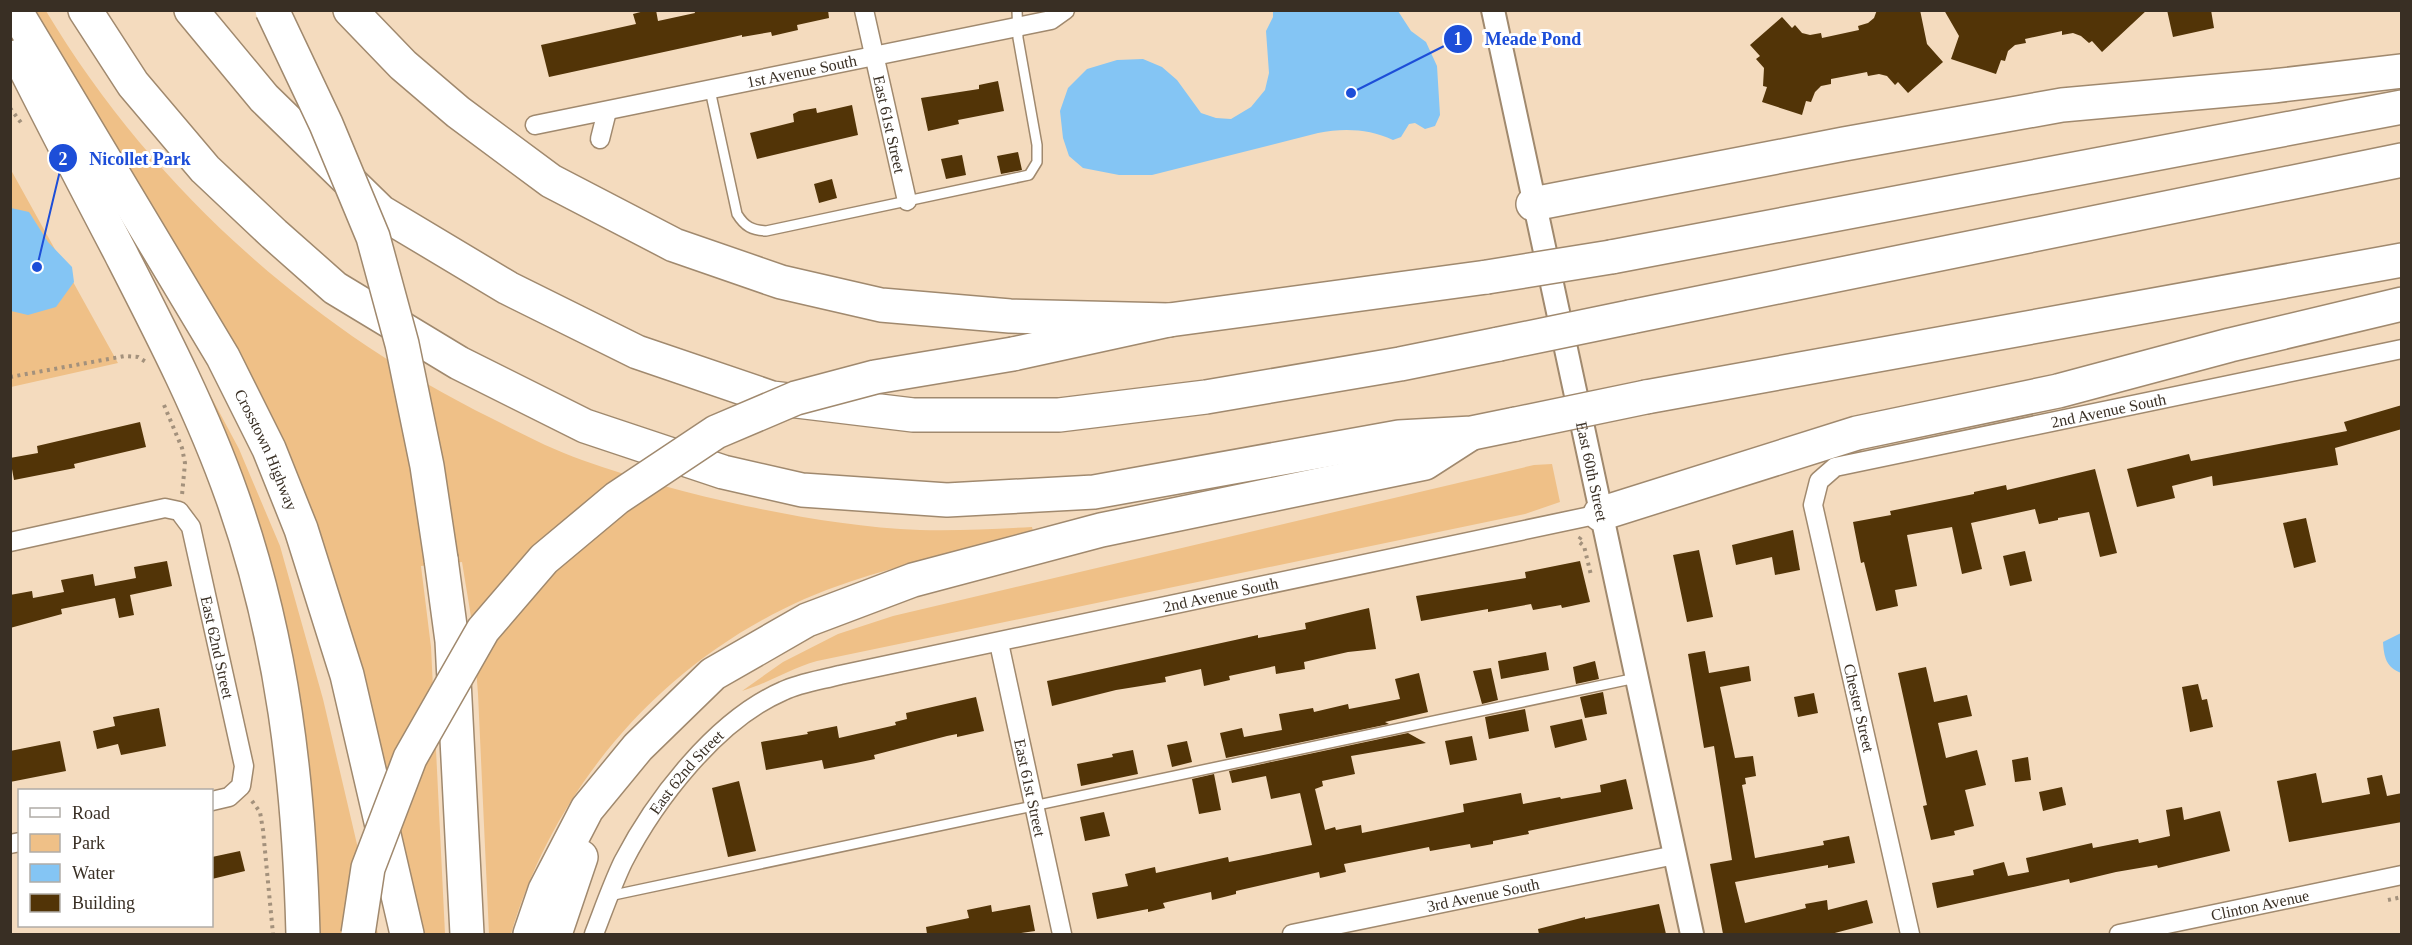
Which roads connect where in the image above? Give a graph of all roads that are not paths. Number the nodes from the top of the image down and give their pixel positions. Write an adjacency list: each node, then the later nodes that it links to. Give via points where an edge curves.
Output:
1 (15, 10): 40 (highway, Crosstown Highway, via 223,357 269,449 301,529 346,675)
2 (85, 10): 25 (highway, via 134,84 205,169 335,288 459,363 585,426 723,472 802,490 948,500 1094,492 1399,437)
3 (191, 10): 18 (highway, bridge, via 264,98 381,212 508,288 637,352 772,398 913,415 1059,415 1206,397 1400,364)
4 (272, 10): 41 (highway, bridge, via 373,237 402,344 427,466 452,641)
5 (350, 10): 23 (highway, via 458,112 551,181 674,245 781,282 881,305 1010,316)
6 (864, 10): 11 (street, East 61st Street)
7 (1065, 10): 9 (street, 1st Avenue South, via 1051,20)
8 (1493, 10): 20 (street, East 60th Street)
9 (1018, 19): 11 (street, 1st Avenue South); 19 (lane, via 1037,162 1029,175)
10 (10, 38): 38 (highway, via 168,344 232,496 270,632 288,722 301,854)
11 (874, 56): 13 (street, 1st Avenue South); 19 (street, East 61st Street)
12 (2402, 71): 20 (highway, via 2062,105)
13 (710, 90): 15 (street, 1st Avenue South); 19 (lane, via 737,214 753,230 766,231)
14 (2402, 107): 23 (highway, bridge, via 1611,257)
15 (607, 111): 16 (street, 1st Avenue South); 17 (street)
16 (535, 125)
17 (600, 138)
18 (2402, 160)
19 (907, 201)
20 (1533, 204): 27 (street, East 60th Street)
21 (2402, 260): 25 (highway, bridge, via 1646,397)
22 (2402, 303): 27 (highway, via 2058,391 1857,433)
23 (1169, 320): 39 (highway, bridge, via 1013,354 875,376 796,398 716,432 617,498 544,559 483,630 410,758 369,868)
24 (2402, 349): 26 (street, 2nd Avenue South, via 1835,467)
25 (1472, 433): 32 (highway, via 1425,463 1101,530 913,580 818,616 713,674)
26 (1819, 481): 48 (street, Chester Street, via 1813,505)
27 (1600, 514): 29 (street, 2nd Avenue South); 31 (street, East 60th Street)
28 (10, 542): 33 (street, East 62nd Street, via 172,509 191,526 244,766)
29 (999, 643): 30 (street, 2nd Avenue South); 34 (street, East 61st Street)
30 (840, 675): 37 (street, East 62nd Street, via 783,691 739,717 658,801)
31 (1636, 678): 34 (lane); 35 (street, East 60th Street)
32 (638, 747): 42 (highway, via 587,809 545,890); 43 (highway, via 586,843)
33 (227, 795)
34 (1034, 808): 37 (lane); 45 (street, East 61st Street)
35 (1675, 855): 46 (street, 3rd Avenue South); 47 (street, East 60th Street)
36 (2402, 876): 49 (street, Clinton Avenue)
37 (609, 896): 44 (street, East 62nd Street)
38 (303, 934)
39 (358, 934)
40 (407, 934)
41 (467, 934)
42 (530, 934)
43 (555, 934)
44 (594, 934)
45 (1062, 934)
46 (1292, 934)
47 (1692, 934)
48 (1910, 934)
49 (2123, 934)

